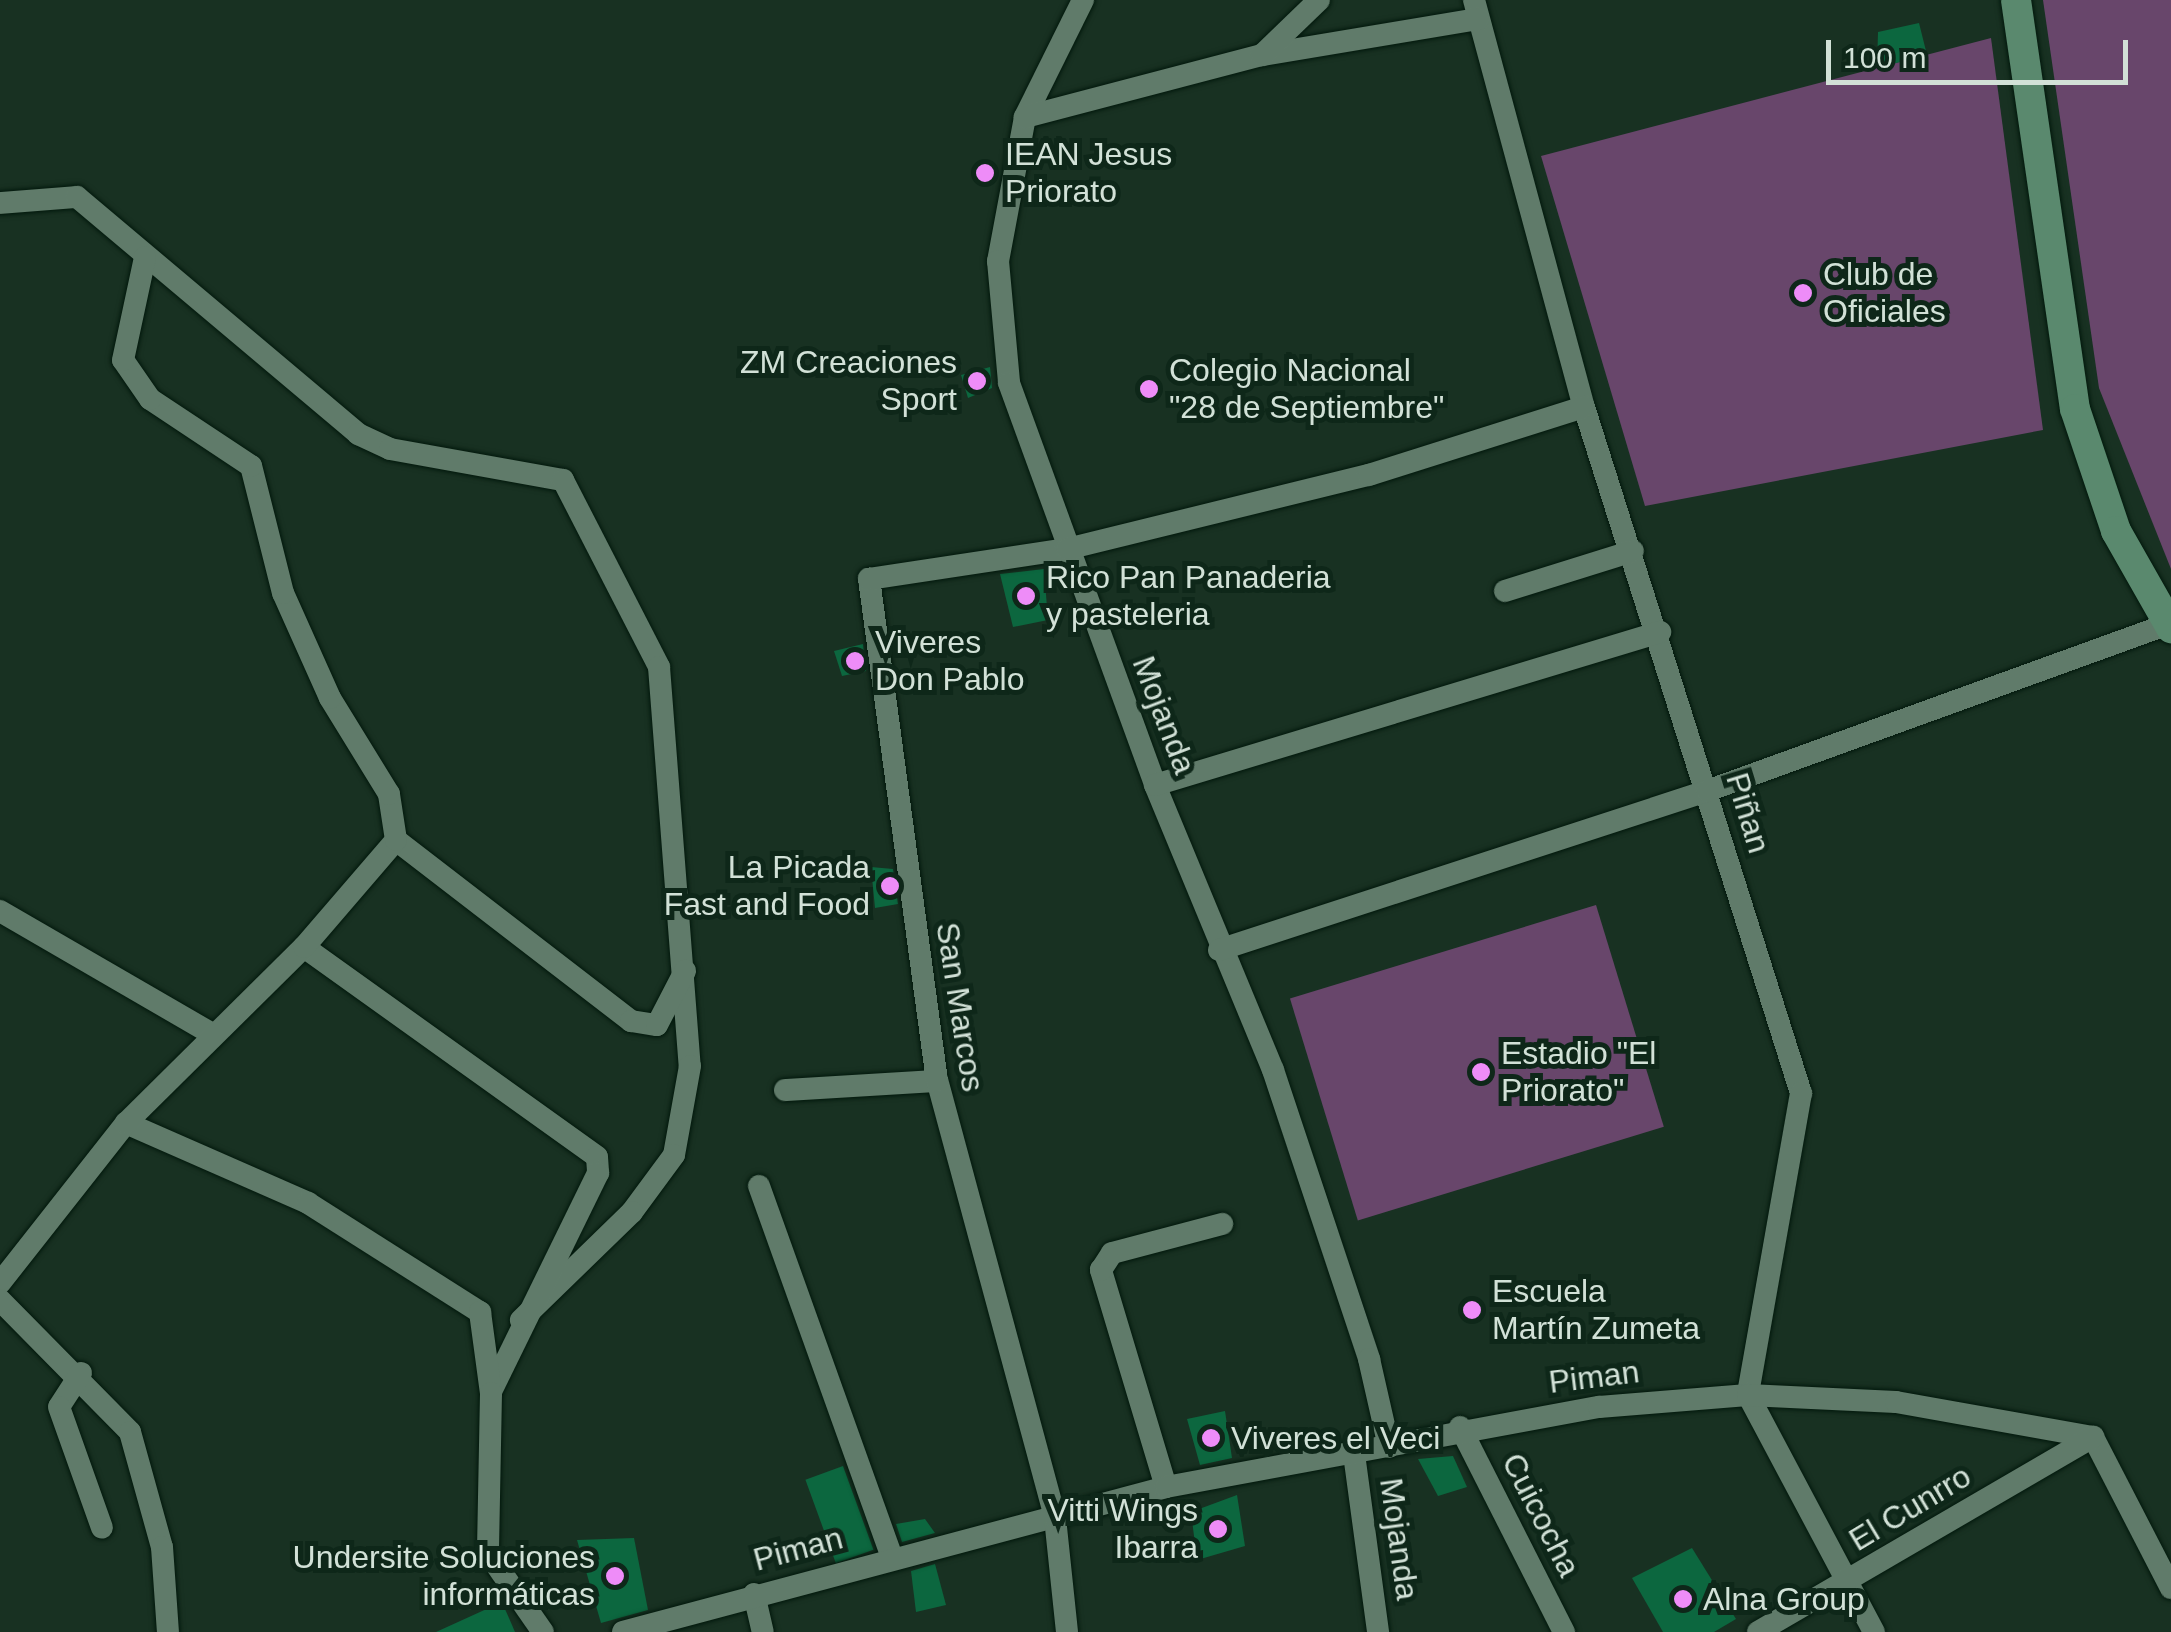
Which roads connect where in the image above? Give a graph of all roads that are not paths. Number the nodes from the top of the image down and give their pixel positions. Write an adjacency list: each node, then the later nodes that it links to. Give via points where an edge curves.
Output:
1 (1083, 0): 6 (street, Mojanda)
2 (1319, 0): 5 (street)
3 (2016, 0): 13 (street, via 2076,409 2116,530)
4 (1476, 10): 5 (street); 9 (street, Piñan)
5 (1262, 55): 6 (street)
6 (1025, 117): 10 (street, Mojanda, via 998,261 1008,365)
7 (0, 203): 8 (street, via 78,197)
8 (145, 256): 17 (street, via 123,360 150,400 251,466 283,594 388,794); 21 (street, via 358,434 390,449 564,480 659,667)
9 (1584, 406): 10 (street, via 1369,475); 11 (street, Piñan)
10 (1068, 550): 15 (street, Mojanda); 23 (street, San Marcos, via 869,579)
11 (1633, 551): 12 (street); 14 (street, Piñan)
12 (1505, 592)
13 (2170, 626): 16 (street)
14 (1660, 632): 15 (street); 16 (street, Piñan)
15 (1155, 785): 20 (street, Mojanda)
16 (1707, 791): 20 (street); 33 (street, Piñan, via 1801,1092)
17 (396, 840): 19 (street); 21 (street, via 631,1021 657,1024)
18 (0, 911): 22 (street)
19 (304, 946): 22 (street); 30 (street, via 598,1156 598,1173)
20 (1219, 950): 36 (street, Mojanda, via 1273,1070 1370,1360)
21 (685, 971): 30 (street, via 690,1066 674,1155 632,1212)
22 (209, 1032): 25 (street)
23 (937, 1082): 24 (street); 39 (street, San Marcos)
24 (785, 1090)
25 (126, 1123): 28 (street); 32 (street, via 308,1203 472,1306)
26 (759, 1186): 41 (street)
27 (1222, 1224): 38 (street, via 1112,1253 1100,1270)
28 (0, 1283)
29 (0, 1300): 31 (street)
30 (521, 1320): 32 (street)
31 (80, 1374): 40 (street, via 58,1407); 45 (street, via 130,1432 162,1547)
32 (490, 1392): 46 (street, via 488,1553)
33 (1748, 1394): 34 (street, Piman); 35 (street, Piman, via 1896,1402); 42 (street)
34 (1460, 1427): 36 (street, Piman); 51 (street, Cuicocha)
35 (2094, 1436): 42 (street, El Cunrro); 43 (street)
36 (1389, 1447): 37 (street, Piman)
37 (1354, 1454): 38 (street, Piman); 50 (street, Mojanda)
38 (1166, 1487): 39 (street, Piman)
39 (1055, 1518): 41 (street, Piman); 49 (street, San Marcos)
40 (102, 1528)
41 (892, 1558): 44 (street, Piman)
42 (1847, 1584): 52 (street, El Cunrro); 53 (street)
43 (2171, 1588)
44 (754, 1594): 47 (street, Piman); 48 (street)
45 (168, 1632)
46 (544, 1632)
47 (622, 1632)
48 (763, 1632)
49 (1067, 1632)
50 (1378, 1632)
51 (1564, 1632)
52 (1758, 1632)
53 (1874, 1632)

